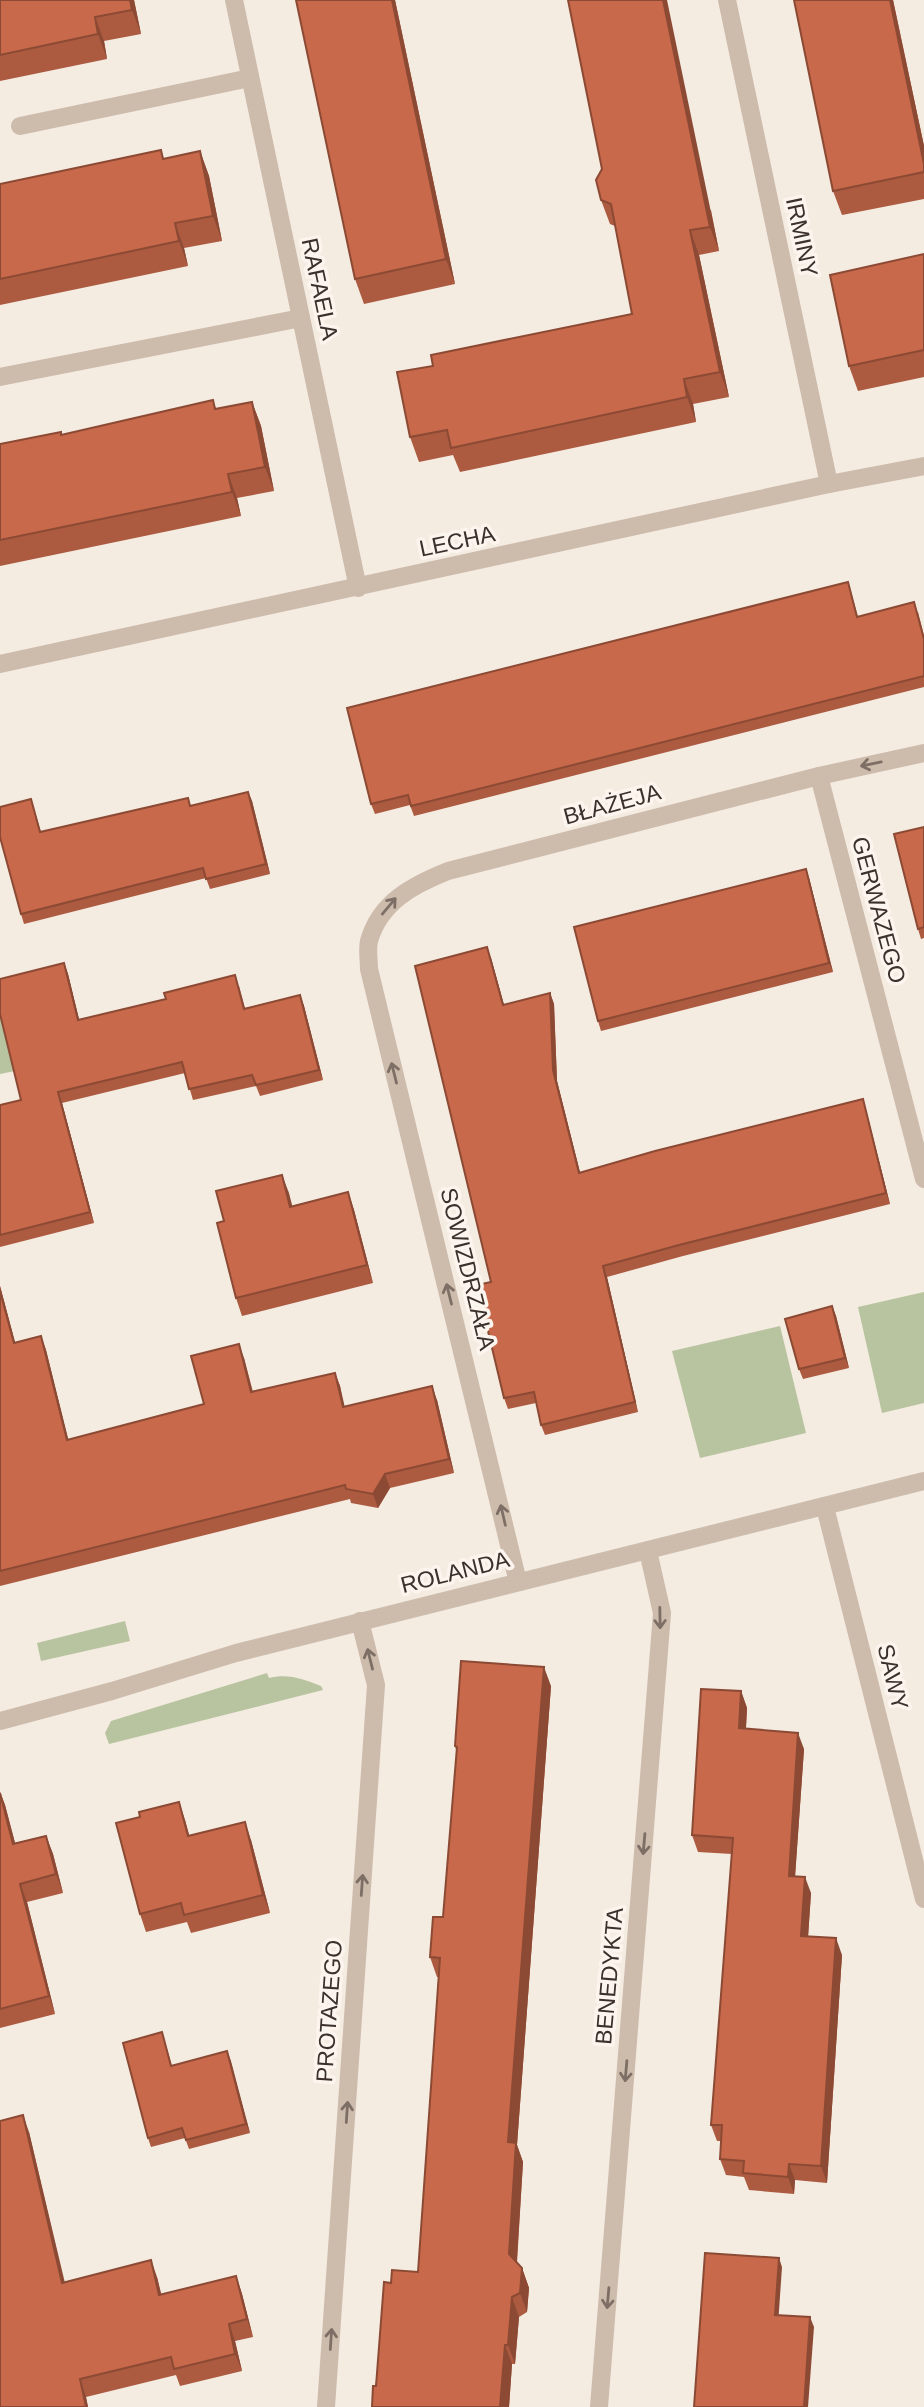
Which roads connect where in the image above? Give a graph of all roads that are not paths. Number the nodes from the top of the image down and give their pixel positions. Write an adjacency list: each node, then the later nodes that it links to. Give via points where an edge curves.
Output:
1 (234, 0): 3 (street, RAFAELA)
2 (727, 0): 8 (street, IRMINY)
3 (250, 78): 4 (street); 5 (street, RAFAELA)
4 (20, 126)
5 (301, 318): 6 (street); 9 (street, RAFAELA)
6 (0, 377)
7 (924, 466): 8 (street, LECHA)
8 (829, 484): 9 (street, LECHA)
9 (358, 588): 10 (street, LECHA)
10 (0, 664)
11 (924, 753): 12 (street, BŁAŻEJA, one-way to 12)
12 (819, 776): 13 (street, BŁAŻEJA, one-way to 12, via 368,943 380,916 396,897 422,881); 14 (street, GERWAZEGO)
13 (369, 969): 18 (street, SOWIZDRZAŁA, one-way to 13)
14 (924, 1179)
15 (924, 1481): 16 (street, ROLANDA)
16 (825, 1507): 17 (street, ROLANDA); 21 (street, SAWY)
17 (648, 1551): 18 (street, ROLANDA); 23 (street, BENEDYKTA, one-way to 23, via 662,1613)
18 (518, 1582): 19 (street, ROLANDA)
19 (360, 1621): 20 (street, ROLANDA); 22 (street, PROTAZEGO, one-way to 19, via 376,1685)
20 (0, 1721)
21 (924, 1899)
22 (326, 2407)
23 (599, 2407)

